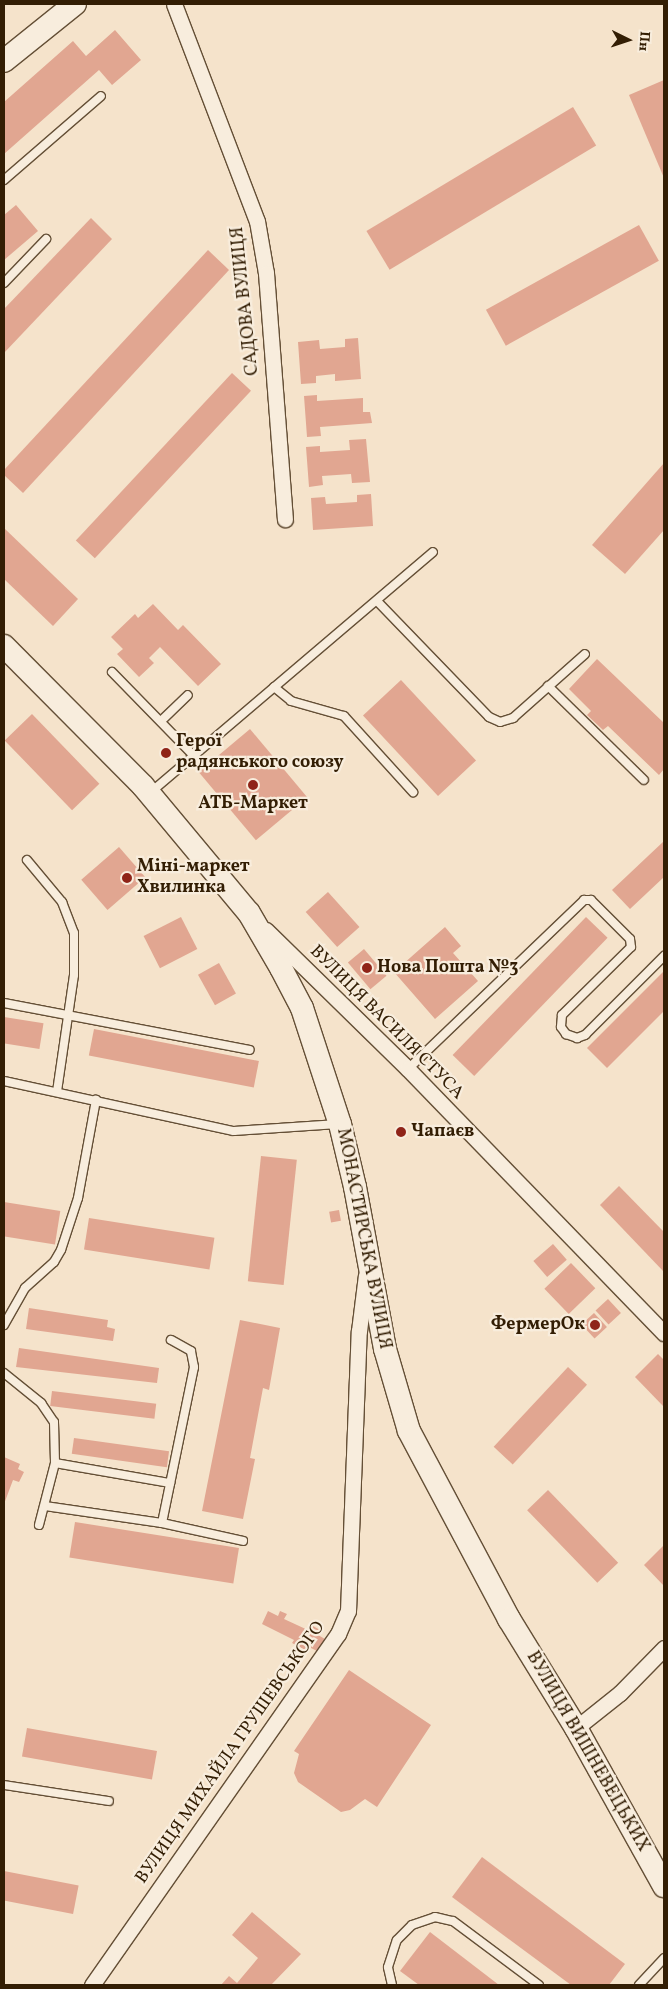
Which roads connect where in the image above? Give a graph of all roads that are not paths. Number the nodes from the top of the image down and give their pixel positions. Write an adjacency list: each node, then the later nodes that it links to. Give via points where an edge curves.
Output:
1 (75, 4): 3 (main road)
2 (174, 4): 8 (street, САДОВА ВУЛИЦЯ, via 258,221 266,273)
3 (4, 61)
4 (101, 96): 5 (lane)
5 (4, 180)
6 (46, 239): 7 (lane)
7 (4, 283)
8 (285, 519)
9 (433, 552): 10 (lane)
10 (377, 601): 14 (lane); 15 (lane, via 494,721 513,718)
11 (4, 646): 21 (main road, МОНАСТИРСЬКА ВУЛИЦЯ)
12 (585, 654): 15 (lane)
13 (112, 672): 17 (lane)
14 (274, 686): 18 (lane); 20 (lane, via 292,701 344,716)
15 (548, 686): 19 (lane)
16 (188, 695): 17 (lane)
17 (161, 721): 18 (lane)
18 (193, 755): 21 (lane)
19 (644, 780)
20 (413, 792)
21 (150, 793): 23 (main road, МОНАСТИРСЬКА ВУЛИЦЯ)
22 (27, 860): 26 (lane, via 62,902 74,933 75,968)
23 (249, 913): 28 (street, ВУЛИЦЯ ВАСИЛЯ СТУСА); 32 (main road, МОНАСТИРСЬКА ВУЛИЦЯ, via 302,1008)
24 (664, 956): 28 (lane, via 585,1035 577,1038 566,1034 561,1028 562,1015 631,947 630,939 592,900 584,900)
25 (4, 1003): 26 (lane)
26 (68, 1014): 27 (lane); 30 (lane)
27 (250, 1050)
28 (408, 1069): 35 (street, ВУЛИЦЯ ВАСИЛЯ СТУСА)
29 (4, 1081): 30 (lane)
30 (56, 1092): 31 (lane)
31 (96, 1100): 32 (lane, via 242,1131); 34 (lane, via 78,1198 62,1250 54,1262 25,1288)
32 (340, 1124): 33 (main road, МОНАСТИРСЬКА ВУЛИЦЯ)
33 (369, 1255): 44 (main road, МОНАСТИРСЬКА ВУЛИЦЯ, via 384,1349 409,1431); 51 (street, ВУЛИЦЯ МИХАЙЛА ГРУШЕВСЬКОГО, via 359,1331 348,1611 338,1634)
34 (4, 1325)
35 (664, 1333)
36 (171, 1340): 39 (lane, via 191,1351 194,1367)
37 (4, 1373): 38 (lane, via 50,1413 57,1435)
38 (56, 1463): 39 (lane); 40 (lane)
39 (170, 1483): 41 (lane)
40 (45, 1506): 41 (lane); 42 (lane)
41 (162, 1523): 43 (lane)
42 (39, 1525)
43 (243, 1541)
44 (509, 1619): 46 (main road, ВУЛИЦЯ ВИШНЕВЕЦЬКИХ)
45 (664, 1648): 46 (street, via 620,1693)
46 (576, 1728): 49 (main road, ВУЛИЦЯ ВИШНЕВЕЦЬКИХ)
47 (4, 1785): 48 (lane)
48 (109, 1801)
49 (664, 1886)
50 (664, 1958): 54 (lane)
51 (92, 1985)
52 (392, 1985): 53 (lane, via 388,1967 397,1940 412,1925 435,1916 453,1921)
53 (539, 1985)
54 (639, 1985)

